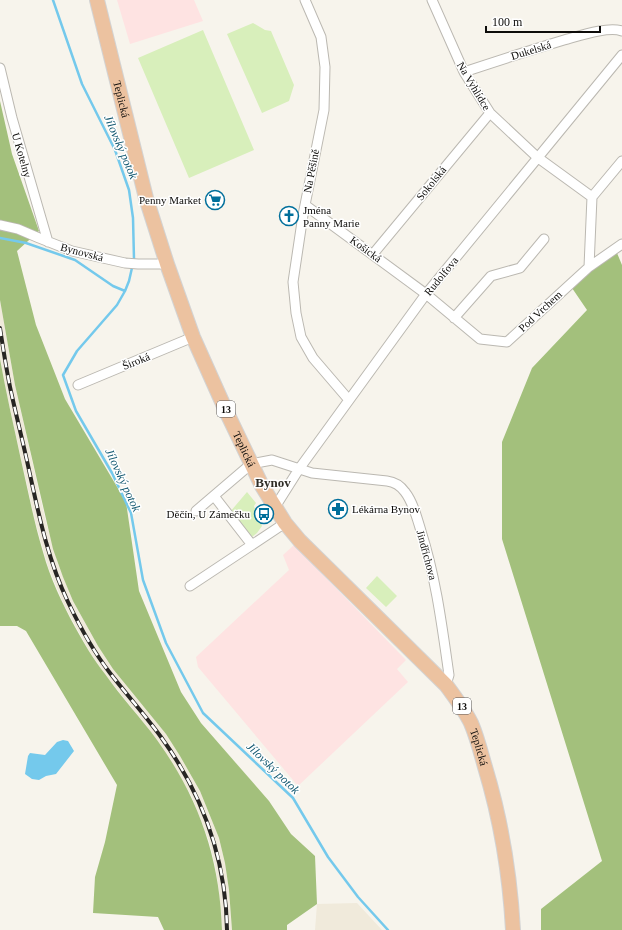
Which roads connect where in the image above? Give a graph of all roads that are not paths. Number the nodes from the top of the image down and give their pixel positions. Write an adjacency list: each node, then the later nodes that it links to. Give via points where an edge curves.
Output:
1 (96, 0): 18 (main road, Teplická / 13, via 146,198)
2 (432, 0): 7 (street, Na Vyhlídce)
3 (307, 3): 12 (street, Na Pěšině, via 320,37 325,67 324,110)
4 (622, 31): 7 (street, Dukelská, via 617,29 589,33)
5 (622, 55): 9 (street, Rudolfova)
6 (0, 68): 15 (street, U Kotelny)
7 (464, 72): 8 (street, Na Vyhlídce)
8 (490, 113): 9 (street, Na Vyhlídce); 17 (street, Sokolská)
9 (537, 157): 11 (street, Na Vyhlídce); 20 (street, Rudolfova)
10 (622, 161): 11 (street)
11 (592, 197): 19 (street)
12 (305, 205): 17 (street, Košická); 24 (street, Na Pěšině, via 293,282 296,313 302,337 313,358)
13 (0, 225): 15 (street, Bynovská, via 18,229)
14 (544, 238): 21 (street, via 520,268 491,276)
15 (48, 242): 18 (street, Bynovská, via 72,251 125,262)
16 (622, 244): 19 (street, Pod Vrchem)
17 (373, 254): 20 (street, Košická)
18 (167, 264): 22 (main road, Teplická / 13)
19 (589, 267): 21 (street, Pod Vrchem, via 507,342 480,339)
20 (426, 294): 21 (street, Pod Vrchem); 24 (street, Rudolfova)
21 (454, 318)
22 (193, 337): 23 (street, Široká); 25 (main road, Teplická / 13)
23 (78, 384)
24 (349, 400): 26 (street, Rudolfova)
25 (251, 464): 26 (street, Jindřichova, via 272,460); 27 (street); 28 (main road, Teplická / 13)
26 (299, 469): 28 (street, Rudolfova); 33 (street, Jindřichova, via 312,473 393,482 406,492 430,558 449,675)
27 (214, 496): 29 (street); 31 (street)
28 (275, 507): 30 (main road, Teplická / 13)
29 (196, 511)
30 (285, 523): 31 (street); 33 (main road, Teplická / 13, via 300,541)
31 (252, 545): 32 (street)
32 (190, 586)
33 (446, 685): 34 (main road, Teplická / 13, via 471,723 488,778 501,832)
34 (513, 930)

